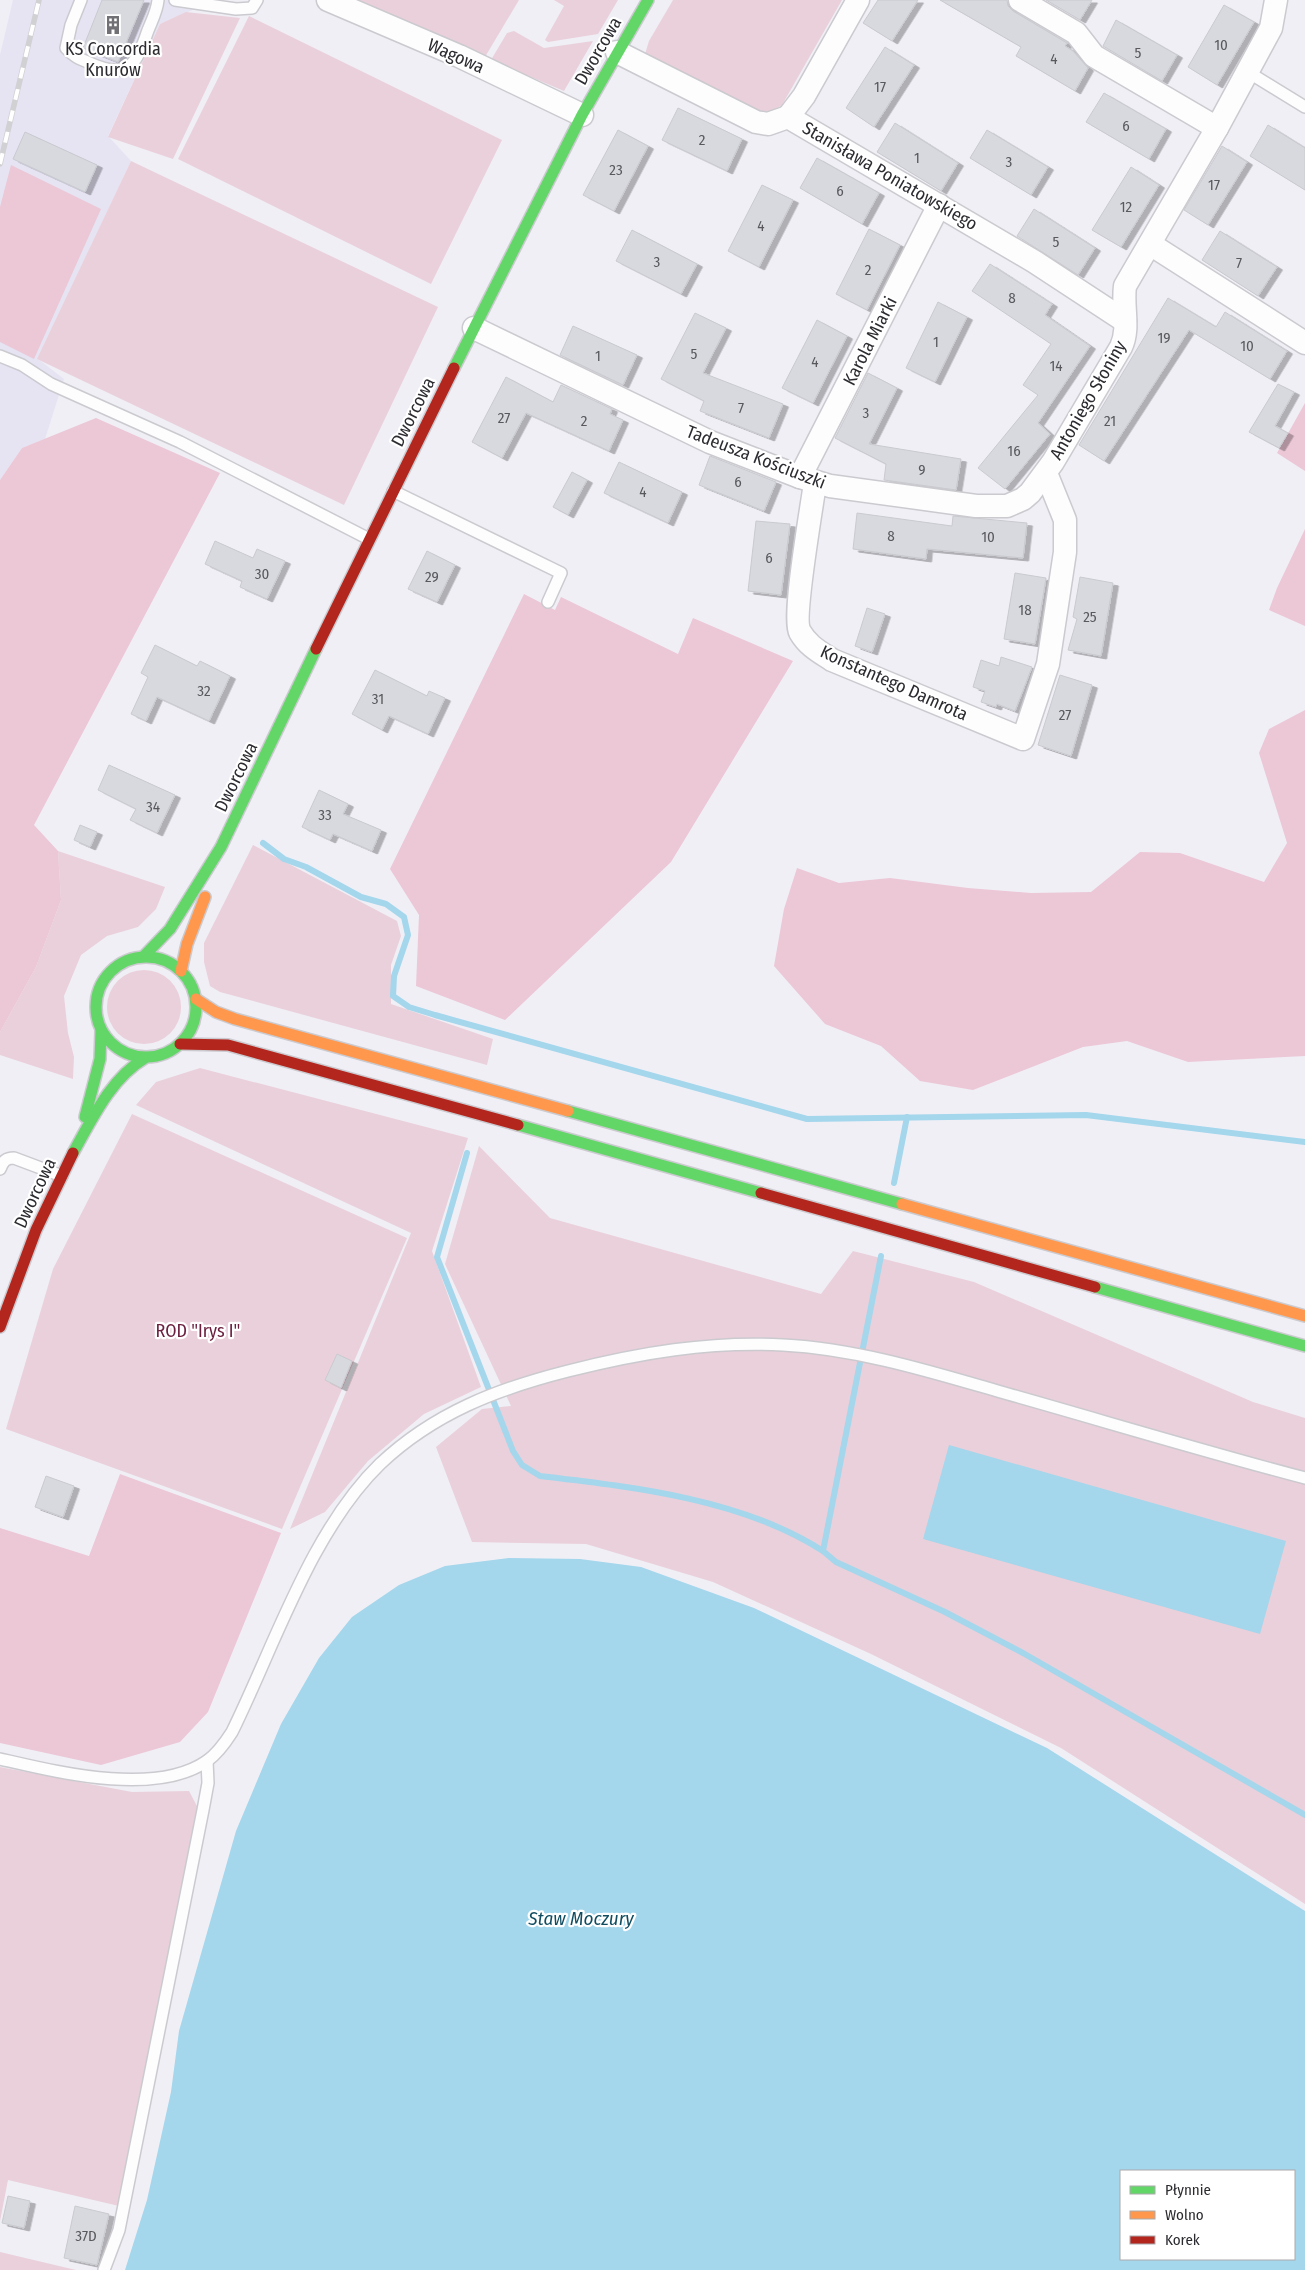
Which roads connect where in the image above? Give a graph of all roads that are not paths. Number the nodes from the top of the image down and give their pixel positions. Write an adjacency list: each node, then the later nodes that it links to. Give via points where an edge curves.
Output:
1 (81, 0): 2 (lane, via 66,48 75,58 108,71 131,65 141,52)
2 (158, 0)
3 (175, 0): 4 (lane, via 236,9 252,8)
4 (257, 0)
5 (328, 0): 13 (street, Wagowa, via 459,56)
6 (648, 0): 10 (main road, Dworcowa)
7 (858, 0): 14 (street, via 804,96)
8 (1020, 0): 15 (street, via 1076,32 1094,56)
9 (1276, 0): 11 (street, Antoniego Słoniny, via 1271,28)
10 (617, 52): 13 (main road, Dworcowa); 14 (street, Stanisława Poniatowskiego, via 756,122 768,124)
11 (1248, 72): 12 (lane); 15 (street, Antoniego Słoniny)
12 (1305, 107)
13 (582, 115): 19 (main road, Dworcowa)
14 (788, 117): 16 (street, Stanisława Poniatowskiego)
15 (1217, 128): 17 (street, Antoniego Słoniny)
16 (939, 205): 18 (street, Stanisława Poniatowskiego, via 1043,266); 23 (street, Karola Miarki)
17 (1150, 244): 18 (street, Antoniego Słoniny, via 1125,286); 20 (street)
18 (1125, 321): 22 (street, Antoniego Słoniny, via 1121,347)
19 (474, 328): 23 (street, Tadeusza Kościuszki, via 710,442); 24 (main road, Dworcowa)
20 (1305, 343)
21 (0, 356): 25 (lane, via 22,365 51,384 180,442)
22 (1046, 474): 23 (street, Tadeusza Kościuszki, via 1023,499 998,507 959,505); 27 (street, Antoniego Słoniny, via 1065,520 1064,567 1048,664)
23 (808, 480): 27 (street, Konstantego Damrota, via 799,631 811,646 832,660)
24 (393, 491): 25 (main road, Dworcowa); 26 (lane, via 561,573)
25 (369, 539): 28 (main road, Dworcowa)
26 (548, 602)
27 (1023, 739)
28 (221, 847): 29 (main road, Dworcowa, via 170,929); 30 (main road, Dworcowa)
29 (144, 956): 30 (main road, via 160,959); 32 (main road, via 118,966 100,988 96,1002)
30 (181, 971): 31 (main road)
31 (196, 999): 33 (main road, via 194,1024); 38 (main road, via 235,1019)
32 (101, 1030): 34 (main road, via 121,1051); 35 (main road, Dworcowa, via 96,1078)
33 (180, 1044): 34 (main road, via 170,1052); 40 (main road, via 228,1045)
34 (145, 1058): 35 (main road, Dworcowa, via 130,1066 120,1078)
35 (71, 1159): 37 (main road, Dworcowa)
36 (0, 1169): 37 (lane, via 2,1162 14,1158)
37 (62, 1176): 39 (main road, Dworcowa, via 20,1269)
38 (1305, 1316)
39 (0, 1328)
40 (1305, 1346)
41 (1305, 1478): 43 (lane, via 855,1353 783,1345 703,1345 599,1364 479,1399 422,1431 380,1465 359,1488 315,1554 232,1732)
42 (0, 1759): 43 (lane, via 82,1775 129,1780 176,1774)
43 (207, 1761): 44 (lane, via 208,1782 203,1810 121,2221)
44 (104, 2270)

